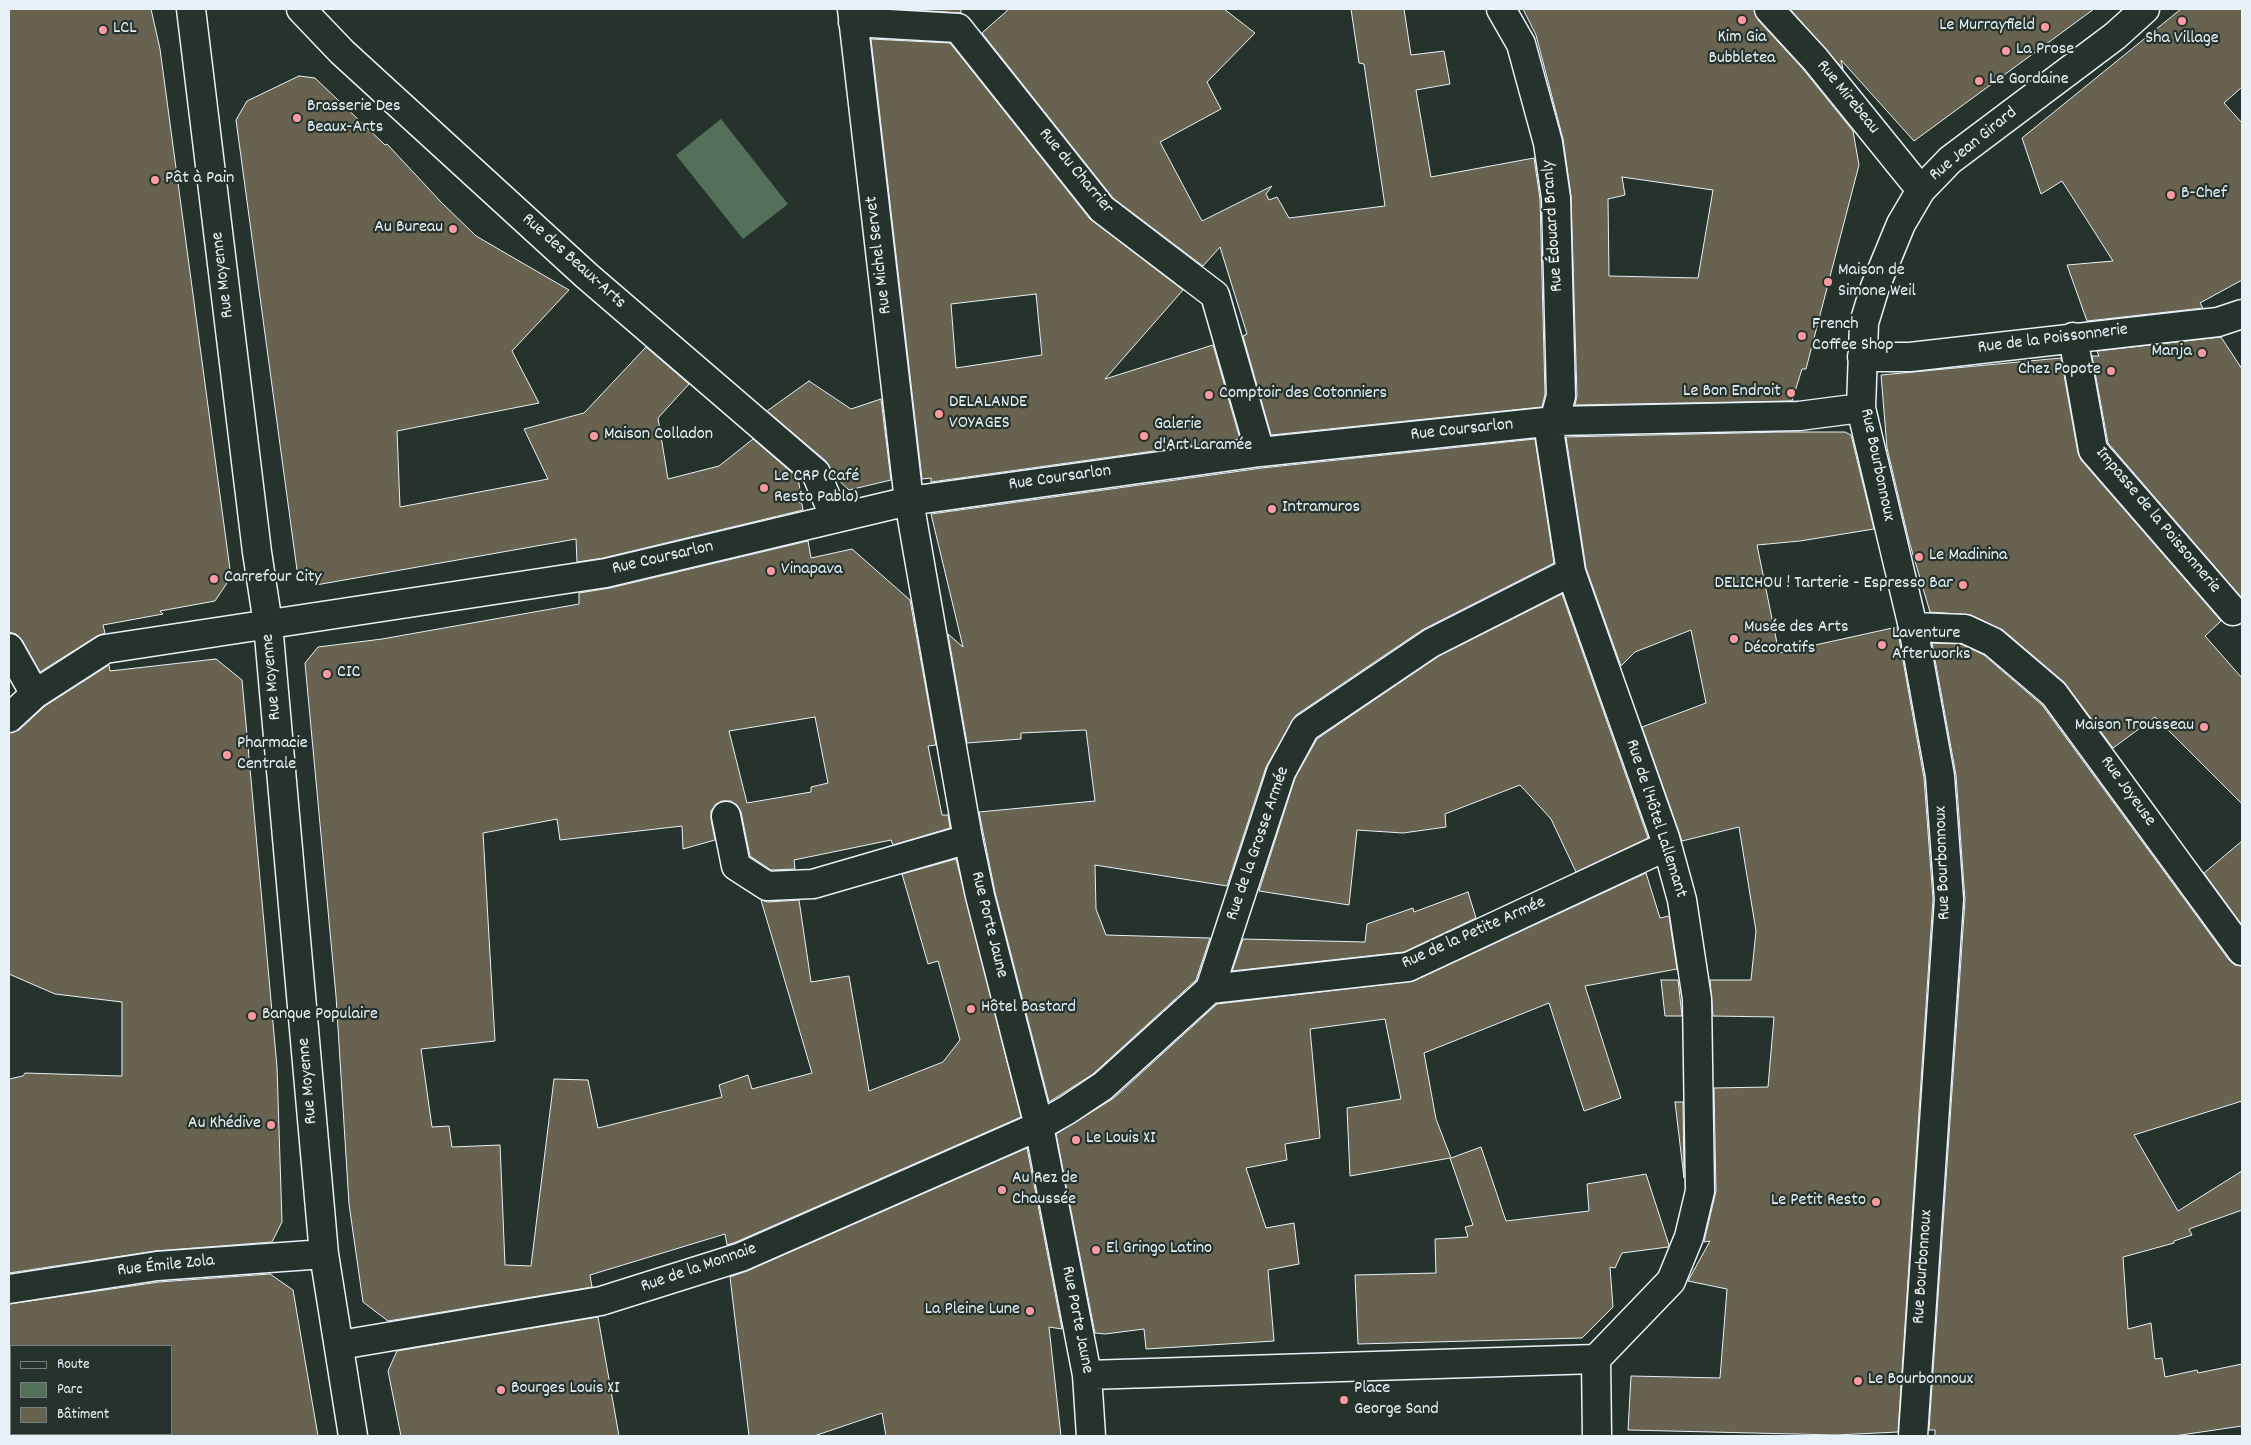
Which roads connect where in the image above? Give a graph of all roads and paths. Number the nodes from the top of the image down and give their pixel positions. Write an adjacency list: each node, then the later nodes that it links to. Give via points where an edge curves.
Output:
1 (191, 9): 18 (street, Rue Moyenne, via 256,552)
2 (301, 9): 15 (street, Rue des Beaux-Arts, via 342,52 587,276 816,473)
3 (1501, 9): 12 (street, Rue Édouard Branly, via 1521,44 1548,143 1556,198 1561,396)
4 (1769, 9): 7 (street, Rue Mirebeau, via 1815,59)
5 (2145, 9): 7 (street, Rue Jean Girard, via 2115,36 1950,160)
6 (853, 16): 13 (street, Rue du Charrier, via 958,28 1102,209 1215,295); 14 (street, Rue Michel Servet)
7 (1921, 190): 10 (street, Rue Jean Girard, via 1902,224 1875,287 1864,323)
8 (2242, 314): 9 (street, Rue de la Poissonnerie, via 2218,322)
9 (2073, 337): 10 (street, Rue de la Poissonnerie, via 1910,357); 17 (street, Impasse de la Poissonnerie, via 2093,450)
10 (1862, 357): 11 (street, Rue Bourbonnoux)
11 (1861, 408): 12 (street, Rue Coursarlon, via 1800,416); 19 (street, Rue Bourbonnoux)
12 (1555, 421): 13 (street, Rue Coursarlon); 16 (street, Rue de l'Hôtel Lallemant, via 1550,436)
13 (1260, 452): 14 (street, Rue Coursarlon)
14 (909, 501): 15 (street, Rue Coursarlon); 24 (street, Rue Porte Jaune)
15 (835, 518): 18 (street, Rue Coursarlon, via 606,573)
16 (1571, 572): 25 (street, Rue de l'Hôtel Lallemant); 27 (street, Rue de la Grosse Armée, via 1431,642 1305,728 1281,772)
17 (2233, 611)
18 (268, 624): 21 (street, Rue Coursarlon, via 105,649); 29 (street, Rue Moyenne)
19 (1913, 627): 26 (street, Rue Joyeuse, via 1965,629 1993,642 2054,694); 37 (street, Rue Bourbonnoux, via 1940,776 1948,899)
20 (9, 648): 21 (street)
21 (35, 694): 22 (street, Rue Coursarlon)
22 (9, 718)
23 (726, 816): 24 (street, via 736,866 767,886 813,884)
24 (968, 839): 28 (street, Rue Porte Jaune)
25 (1667, 846): 27 (street, Rue de la Petite Armée, via 1408,967); 32 (street, Rue de l'Hôtel Lallemant, via 1682,900 1697,999 1700,1191 1689,1237 1671,1281)
26 (2242, 950)
27 (1210, 989): 28 (street, Rue de la Grosse Armée, via 1103,1086)
28 (1039, 1126): 31 (street, Rue de la Monnaie, via 742,1257 610,1298); 33 (street, Rue Porte Jaune)
29 (324, 1254): 30 (street, Rue Émile Zola, via 157,1266); 31 (street, Rue Moyenne)
30 (9, 1289)
31 (340, 1345): 35 (street, Rue Moyenne)
32 (1596, 1358): 33 (street); 34 (street)
33 (1087, 1375): 36 (street, Rue Porte Jaune)
34 (1597, 1434)
35 (353, 1436)
36 (1091, 1436)
37 (1913, 1436)

